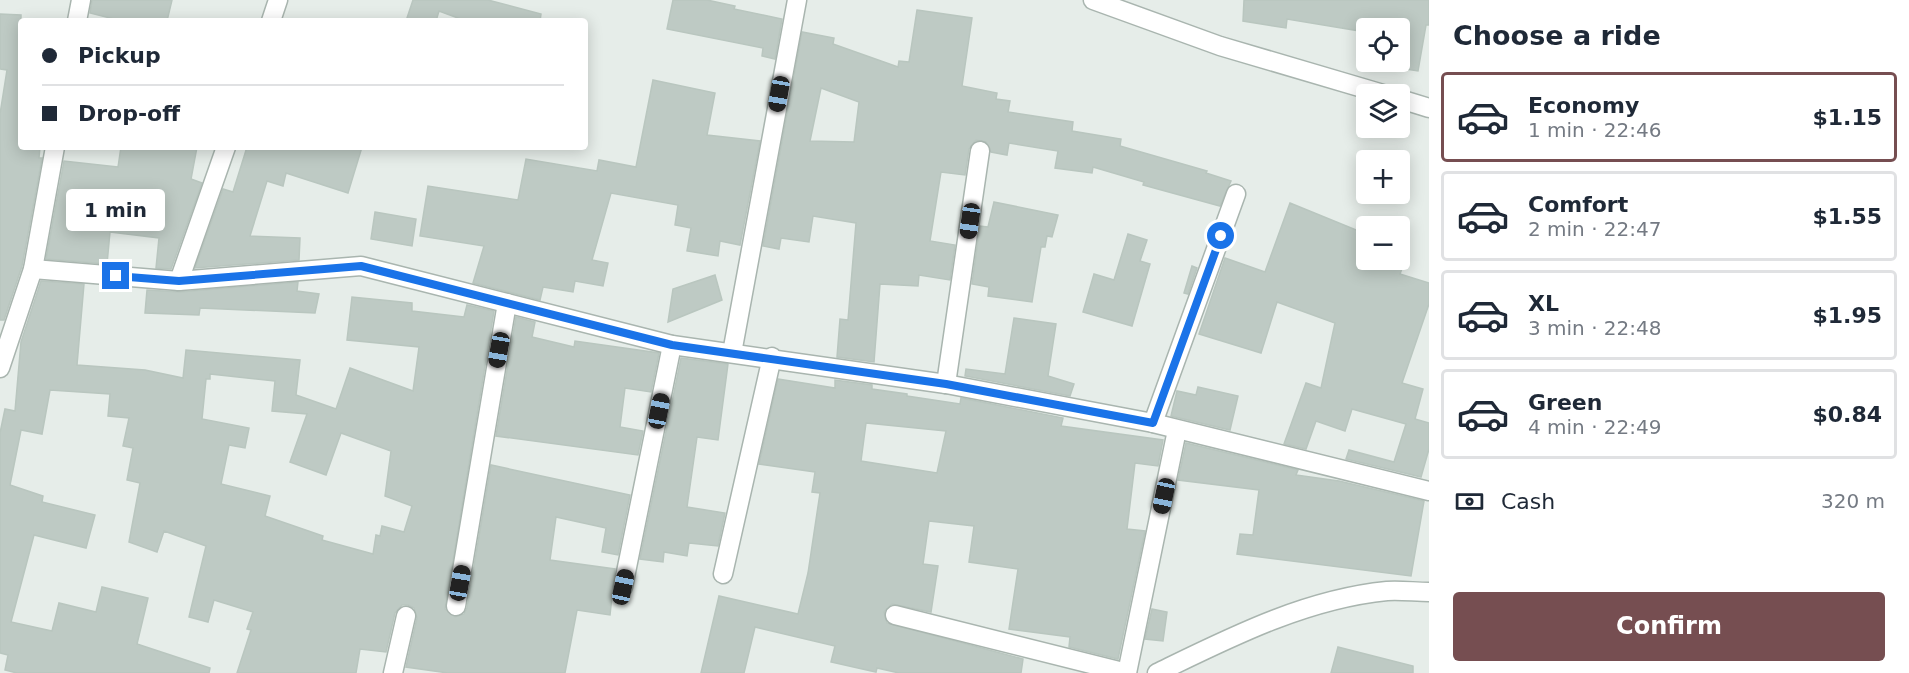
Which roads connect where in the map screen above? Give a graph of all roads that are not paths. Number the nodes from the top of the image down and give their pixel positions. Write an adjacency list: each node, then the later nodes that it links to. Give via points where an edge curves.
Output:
1 (81, 0): 5 (street)
2 (278, 0): 6 (street)
3 (797, 0): 18 (street)
4 (1093, 0): 7 (street, via 1220,46)
5 (78, 18)
6 (272, 18)
7 (1356, 86)
8 (1410, 102): 9 (street)
9 (1429, 108)
10 (54, 150): 14 (street)
11 (225, 150): 15 (street)
12 (980, 151): 21 (street)
13 (1236, 194): 22 (street)
14 (33, 269): 15 (street); 20 (street)
15 (179, 281): 16 (street, via 361,266)
16 (507, 303): 17 (street); 28 (street)
17 (672, 345): 18 (street); 26 (street)
18 (732, 353): 19 (street)
19 (772, 357): 21 (street); 25 (street)
20 (0, 368)
21 (946, 384): 22 (street)
22 (1153, 423): 23 (street)
23 (1177, 430): 24 (street); 32 (street)
24 (1429, 491)
25 (723, 574)
26 (623, 587)
27 (1429, 592): 33 (street, via 1388,591 1316,606 1246,630)
28 (456, 606)
29 (895, 615): 32 (street)
30 (406, 616): 31 (street)
31 (393, 673)
32 (1127, 673)
33 (1157, 673)

